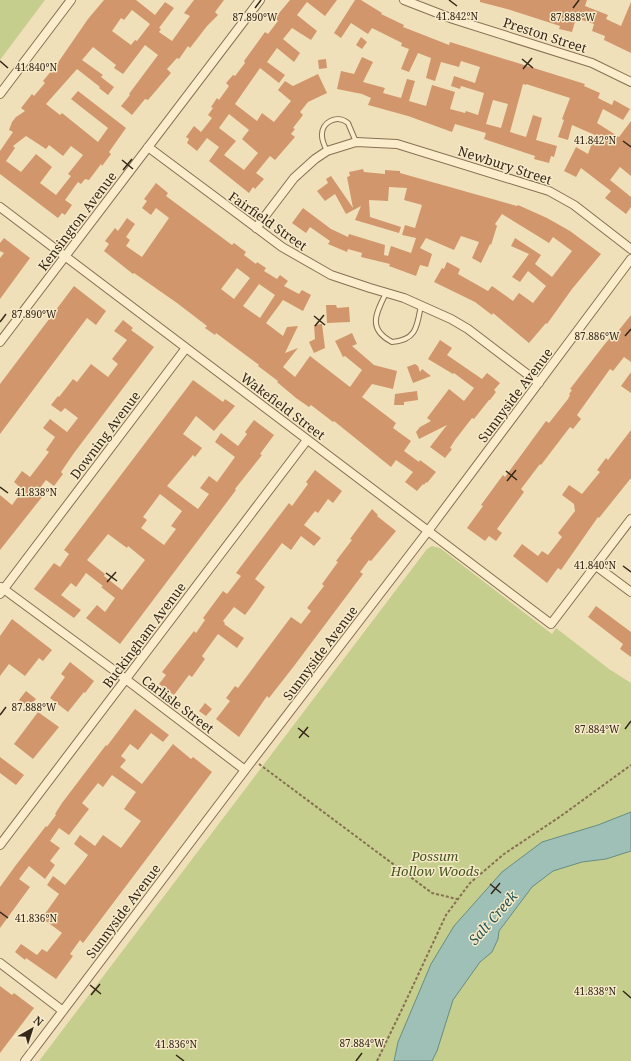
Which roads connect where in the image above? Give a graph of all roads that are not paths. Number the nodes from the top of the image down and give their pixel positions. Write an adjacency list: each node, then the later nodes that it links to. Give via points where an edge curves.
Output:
1 (71, 0): 5 (street)
2 (260, 0): 7 (street, Kensington Avenue)
3 (404, 0): 4 (street, Preston Street, via 453,19 592,63)
4 (631, 82)
5 (0, 94)
6 (356, 142): 8 (street, Newbury Street); 8 (lane, via 348,123 339,118 333,119 324,127 321,136); 11 (street, Newbury Street, via 396,144 548,191 574,205)
7 (148, 147): 10 (street, Fairfield Street); 12 (street, Kensington Avenue)
8 (326, 151): 10 (street, Newbury Street, via 294,178)
9 (0, 207): 12 (street, Wakefield Street)
10 (256, 228): 14 (street, Fairfield Street, via 295,256 331,275)
11 (631, 249)
12 (64, 256): 16 (street, Kensington Avenue); 17 (street, Wakefield Street)
13 (631, 259): 18 (street, Sunnyside Avenue)
14 (386, 292): 15 (street, Fairfield Street); 15 (lane, via 377,313 377,329 392,342 401,342 413,333)
15 (421, 304): 18 (street, Fairfield Street, via 468,329)
16 (0, 342)
17 (186, 348): 19 (street, Wakefield Street); 23 (street, Downing Avenue)
18 (539, 383): 21 (street, Sunnyside Avenue)
19 (307, 440): 21 (street, Wakefield Street); 25 (street, Buckingham Avenue)
20 (631, 519): 22 (street)
21 (428, 531): 22 (street, Wakefield Street, via 551,624); 26 (street, Sunnyside Avenue)
22 (596, 566): 24 (street)
23 (1, 590): 25 (street, Carlisle Street)
24 (631, 592)
25 (125, 679): 26 (street, Carlisle Street); 27 (street, Buckingham Avenue)
26 (245, 770): 29 (street, Sunnyside Avenue)
27 (0, 845)
28 (0, 963): 29 (street)
29 (63, 1011): 30 (street, Sunnyside Avenue)
30 (25, 1061)

